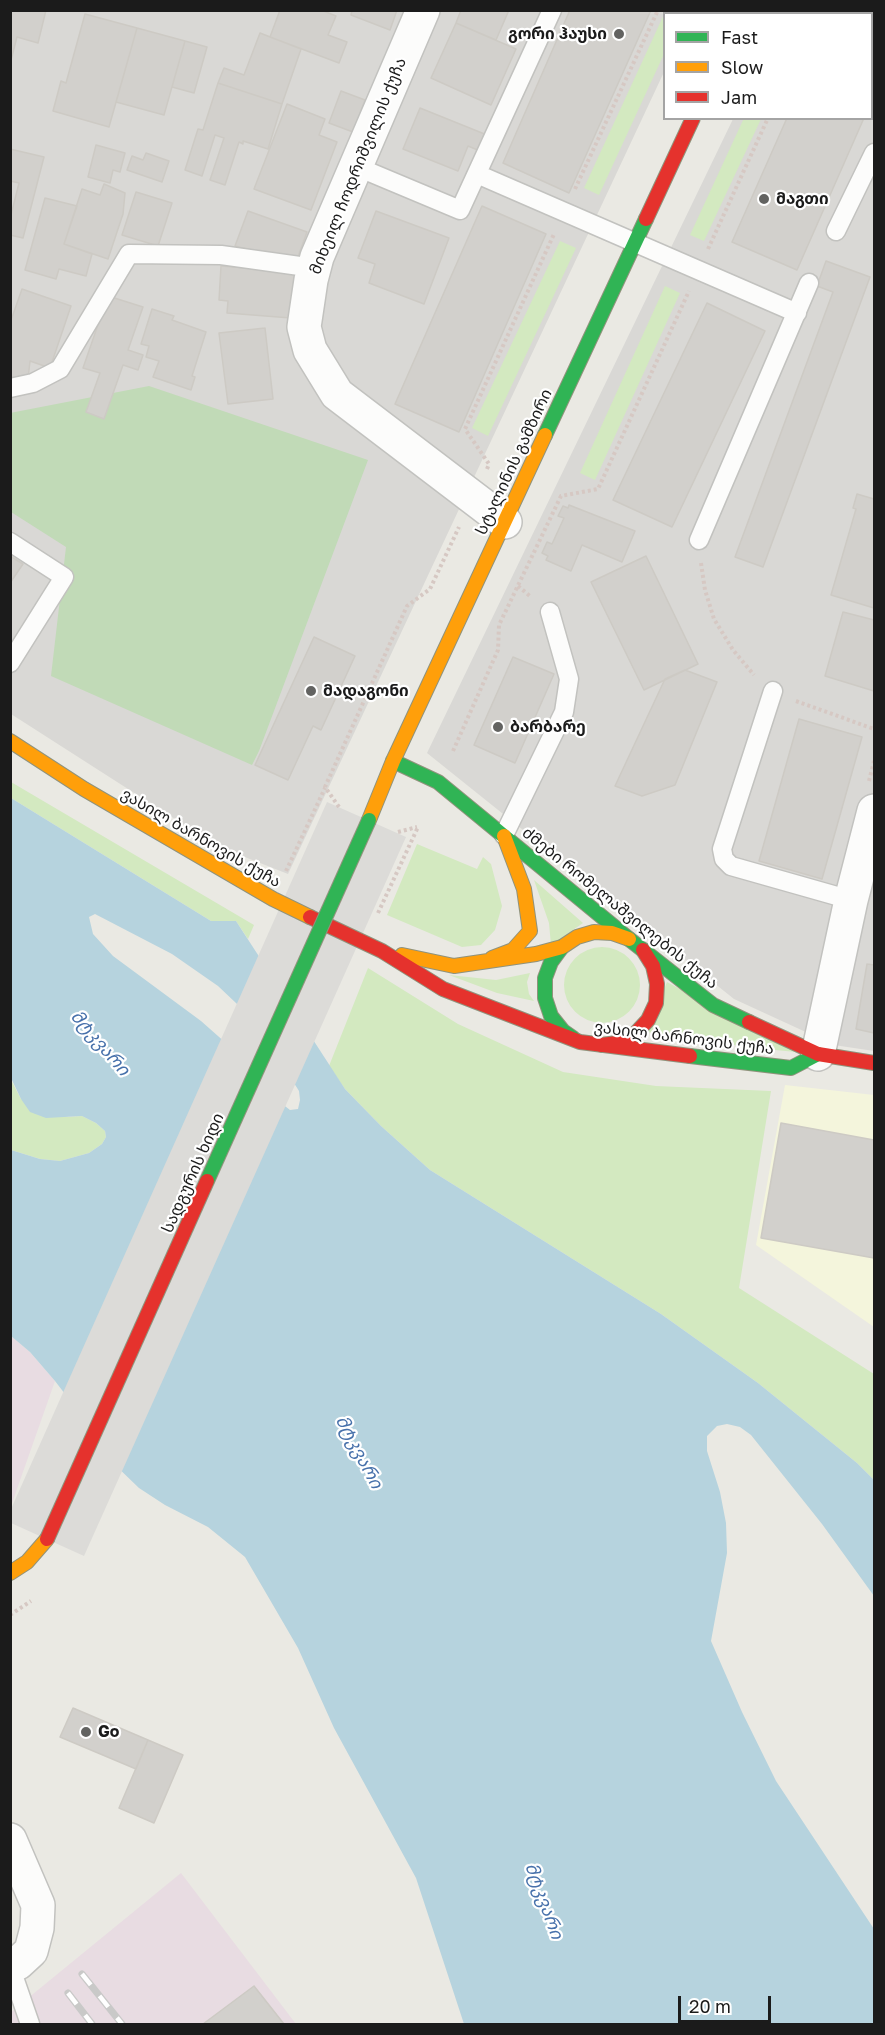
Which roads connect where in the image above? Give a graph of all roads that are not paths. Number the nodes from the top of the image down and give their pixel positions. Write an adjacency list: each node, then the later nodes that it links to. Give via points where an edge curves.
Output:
1 (423, 10): 5 (street, მიხეილ ჩოდრიშვილის ქუჩა)
2 (552, 10): 6 (lane)
3 (692, 120): 8 (street, სტალინის გამზირი)
4 (874, 153): 7 (lane)
5 (355, 166): 6 (lane, via 460,210); 9 (street, მიხეილ ჩოდრიშვილის ქუჩა)
6 (477, 174): 8 (lane)
7 (836, 231)
8 (634, 243): 11 (lane); 13 (street, სტალინის გამზირი)
9 (314, 268): 12 (lane, via 221,255 129,254 60,369 33,383); 13 (street, მიხეილ ჩოდრიშვილის ქუჩა, via 304,327 310,350 337,394)
10 (810, 283): 11 (lane)
11 (797, 312): 14 (lane)
12 (10, 388)
13 (505, 522): 20 (street, სტალინის გამზირი)
14 (699, 540)
15 (10, 542): 17 (lane, via 64,577)
16 (550, 612): 23 (lane, via 569,679 564,712)
17 (10, 663)
18 (773, 691): 24 (lane, via 722,849 724,860 731,866)
19 (10, 741): 29 (street, ვასილ ბარნოვის ქუჩა, via 84,789 273,899)
20 (393, 761): 22 (street, სტალინის გამზირი); 23 (street, ძმები რომელაშვილების ქუჩა, via 438,782)
21 (874, 811): 24 (street)
22 (369, 820): 37 (street, სადგურის ხიდი, bridge, via 47,1539 27,1563)
23 (504, 835): 25 (street, via 524,889); 26 (street, ძმები რომელაშვილების ქუჩა)
24 (851, 900): 35 (street)
25 (530, 931): 30 (street); 31 (street, via 513,950)
26 (629, 939): 27 (street, via 612,933 594,933 577,937); 28 (street, ძმები რომელაშვილების ქუჩა)
27 (562, 947): 30 (street); 32 (street)
28 (643, 950): 34 (street, via 653,966 656,1003 635,1034 618,1043); 35 (street, ძმები რომელაშვილების ქუჩა, via 713,1005)
29 (382, 951): 31 (street, ვასილ ბარნოვის ქუჩა, via 454,966); 33 (street, ვასილ ბარნოვის ქუჩა, via 443,989)
30 (536, 954): 31 (street); 32 (street)
31 (478, 963)
32 (544, 978): 33 (street, via 544,998 551,1016 563,1031)
33 (580, 1042): 34 (street, ვასილ ბარნოვის ქუჩა)
34 (599, 1045): 35 (street, ვასილ ბარნოვის ქუჩა, via 791,1068)
35 (818, 1054): 36 (street, ძმები რომელაშვილების ქუჩა)
36 (874, 1063)
37 (10, 1573)
38 (10, 1840): 39 (street, via 38,1905 38,1928 31,1951)
39 (10, 1966): 40 (lane)
40 (30, 2025)

